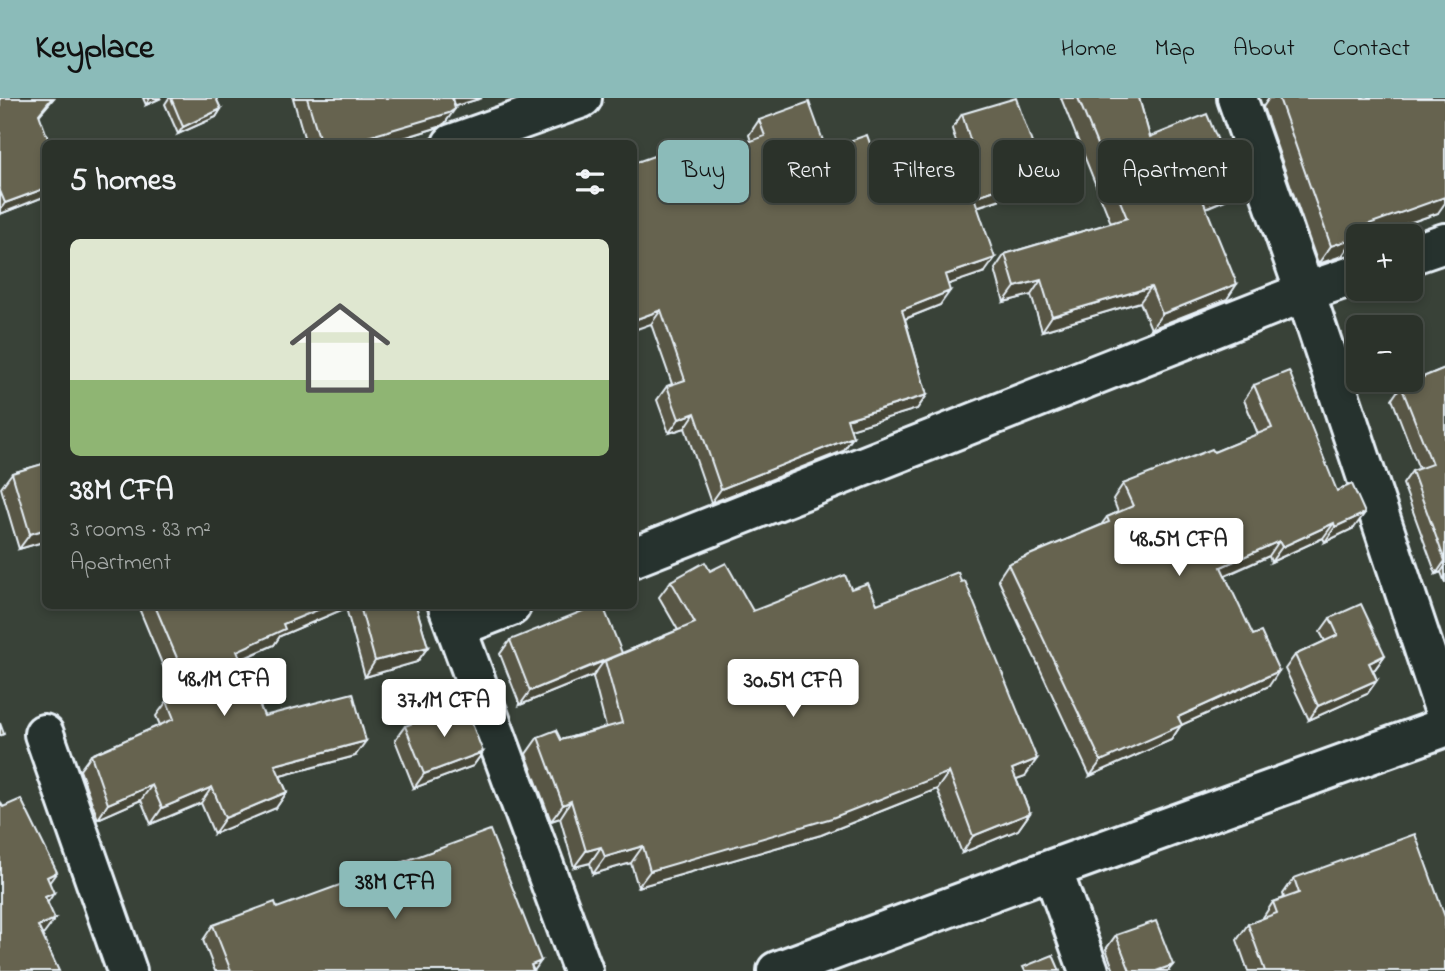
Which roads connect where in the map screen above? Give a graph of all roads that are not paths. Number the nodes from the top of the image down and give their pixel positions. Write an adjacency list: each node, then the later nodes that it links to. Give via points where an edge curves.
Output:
1 (582, 98): 3 (street)
2 (1237, 98): 7 (street)
3 (463, 140)
4 (1445, 243): 5 (street)
5 (1423, 251)
6 (1346, 278): 7 (street)
7 (1305, 292): 8 (street); 11 (street)
8 (637, 556)
9 (494, 609): 10 (street)
10 (453, 616): 16 (street)
11 (1445, 712)
12 (1445, 727): 14 (street)
13 (44, 734): 15 (street)
14 (1052, 869): 17 (street); 18 (street)
15 (127, 971)
16 (583, 971)
17 (777, 971)
18 (1089, 971)

